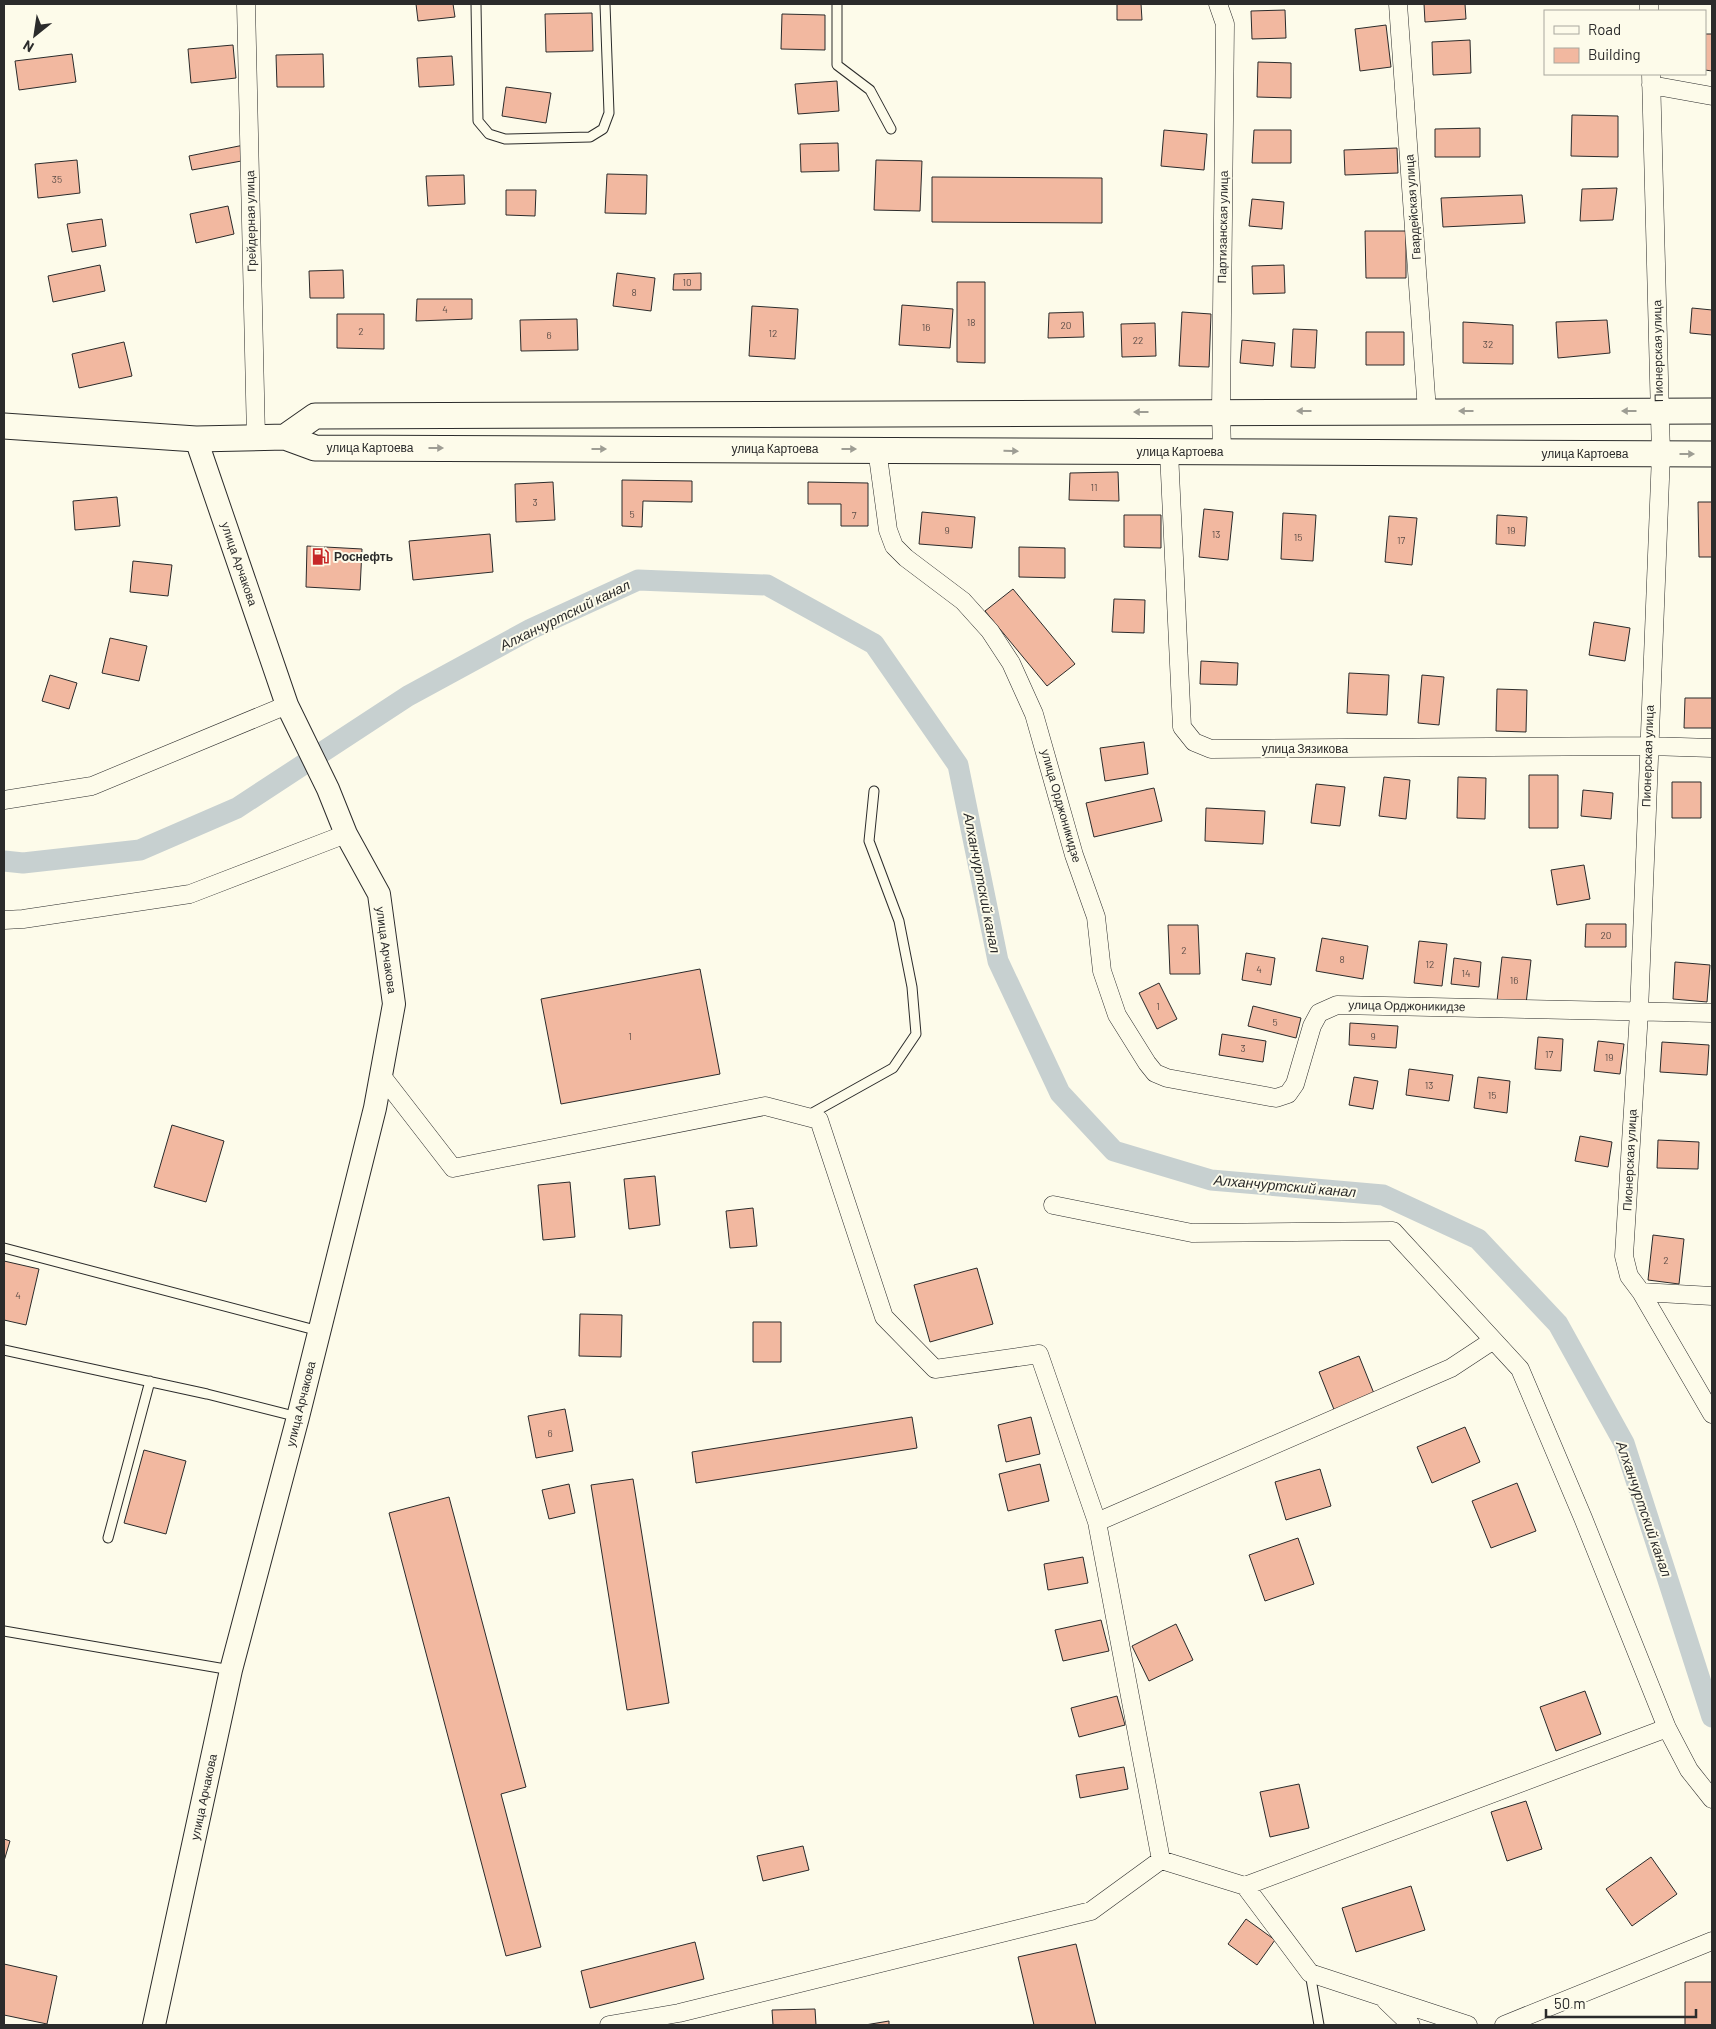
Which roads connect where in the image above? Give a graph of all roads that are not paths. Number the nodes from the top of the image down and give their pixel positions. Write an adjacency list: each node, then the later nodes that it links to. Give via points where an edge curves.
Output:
1 (246, 4): 15 (street, Грейдерная улица)
2 (476, 4): 3 (lane, via 478,121 489,134 505,139 590,137 604,129 609,113)
3 (606, 4)
4 (837, 4): 9 (lane, via 837,65 870,90)
5 (1218, 4): 12 (street, Партизанская улица, via 1225,24)
6 (1398, 4): 10 (street, Гвардейская улица)
7 (1651, 80): 8 (street); 13 (street, Пионерская улица)
8 (1712, 96)
9 (891, 129)
10 (1427, 411): 12 (main road, one-way to 12); 13 (main road, one-way to 10)
11 (1712, 411): 13 (main road)
12 (1221, 412): 16 (main road, one-way to 16, via 315,416); 20 (street, Партизанская улица)
13 (1659, 412): 21 (street, Пионерская улица)
14 (4, 426): 17 (main road)
15 (256, 437): 16 (main road); 17 (main road)
16 (285, 437): 18 (main road, улица Картоева, one-way to 18, via 315,448)
17 (196, 439): 23 (street, улица Арчакова)
18 (876, 449): 19 (main road, улица Картоева, one-way to 19); 30 (street, улица Орджоникидзе, via 888,530 894,546 963,601 990,631 1010,663 1034,714 1074,855 1096,917 1102,971 1117,1016 1155,1072 1167,1078 1276,1098 1288,1094 1295,1084 1319,1013 1337,1005)
19 (1169, 452): 20 (main road, улица Картоева); 24 (street, улица Зязикова, via 1182,727 1194,742 1211,749)
20 (1222, 452): 21 (main road, улица Картоева)
21 (1661, 454): 22 (main road, улица Картоева, one-way to 22); 24 (street, Пионерская улица)
22 (1712, 454)
23 (287, 705): 27 (street, via 92,786); 28 (street, улица Арчакова)
24 (1648, 746): 25 (street, улица Зязикова); 30 (street, Пионерская улица)
25 (1712, 748)
26 (874, 791): 33 (lane, via 869,841 899,921 912,987 916,1034 893,1068)
27 (4, 800)
28 (346, 834): 29 (street, via 190,894); 32 (street, улица Арчакова, via 379,894 394,1004)
29 (4, 920)
30 (1639, 1012): 31 (street, улица Орджоникидзе); 36 (street, Пионерская улица, via 1624,1256 1629,1276)
31 (1712, 1013)
32 (381, 1076): 33 (street, via 452,1168 765,1106); 38 (street, улица Арчакова)
33 (806, 1117): 44 (street, via 819,1120 884,1317 935,1368 1039,1354)
34 (1053, 1205): 39 (street, via 1192,1233 1393,1231)
35 (4, 1248): 38 (lane)
36 (1641, 1292): 37 (street); 42 (street, Пионерская улица)
37 (1712, 1296)
38 (319, 1331): 43 (street, улица Арчакова)
39 (1492, 1341): 44 (street, via 1451,1368); 48 (street, via 1520,1369)
40 (4, 1350): 41 (lane)
41 (150, 1381): 43 (lane); 45 (lane)
42 (1712, 1414)
43 (298, 1417): 47 (street, улица Арчакова)
44 (1097, 1522): 50 (street)
45 (108, 1538)
46 (4, 1631): 47 (lane)
47 (231, 1670): 56 (street, улица Арчакова)
48 (1667, 1728): 49 (street, via 1689,1770); 51 (street)
49 (1712, 1799)
50 (1161, 1860): 51 (street); 55 (street, via 1091,1911)
51 (1245, 1886): 53 (street)
52 (1712, 1941): 61 (street)
53 (1310, 1973): 54 (street); 58 (lane)
54 (1382, 1997): 59 (street); 60 (street)
55 (681, 2019): 57 (street)
56 (154, 2025)
57 (610, 2025)
58 (1319, 2025)
59 (1411, 2025)
60 (1468, 2025)
61 (1504, 2025)

